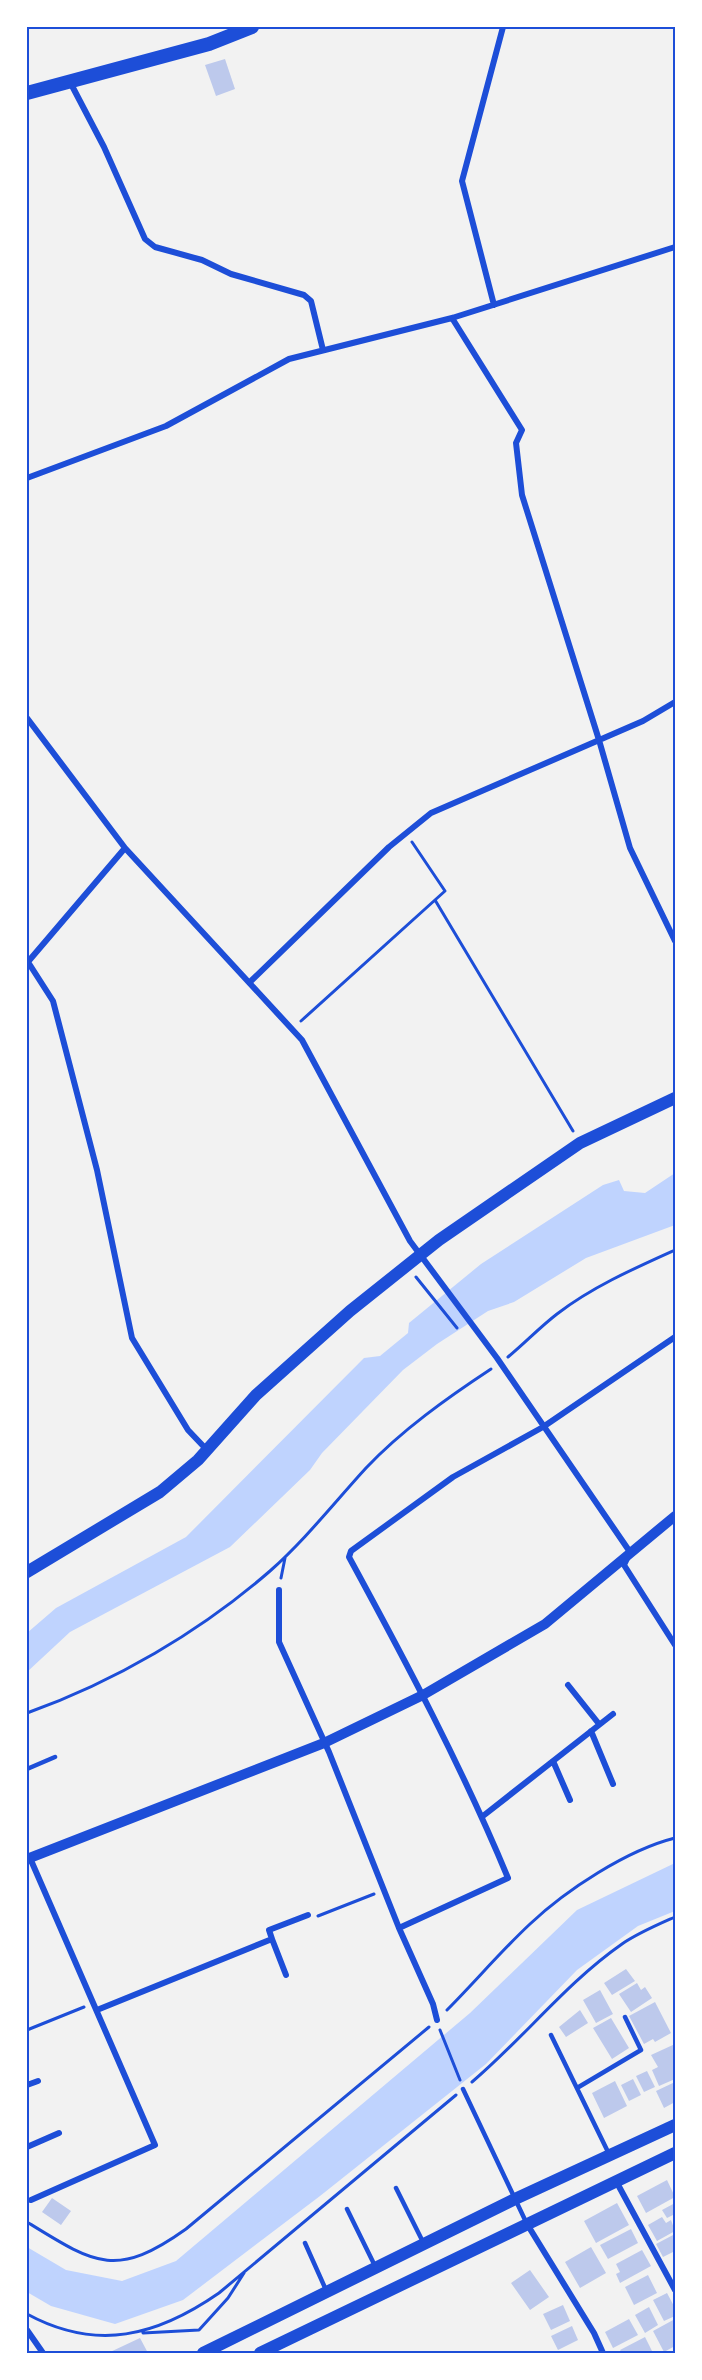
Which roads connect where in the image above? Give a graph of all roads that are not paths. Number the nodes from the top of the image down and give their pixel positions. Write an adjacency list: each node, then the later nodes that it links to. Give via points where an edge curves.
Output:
1 (252, 27): 3 (main road, via 209,44)
2 (503, 27): 6 (street, via 462,181)
3 (70, 81): 4 (main road); 8 (street, via 145,239 155,247 202,260 231,274 304,295 311,301)
4 (27, 93)
5 (675, 247): 6 (street)
6 (494, 305): 7 (street)
7 (452, 318): 8 (street); 12 (street, via 522,430 516,443 522,495)
8 (323, 350): 9 (street, via 276,364 166,426)
9 (27, 478)
10 (675, 702): 12 (street)
11 (27, 718): 13 (street)
12 (599, 740): 14 (street, via 630,848); 16 (street, via 431,813 389,847)
13 (125, 848): 15 (street); 16 (street)
14 (675, 941)
15 (28, 963): 21 (street, via 53,1001 97,1170 132,1338 188,1430)
16 (251, 981): 18 (street, via 293,1029)
17 (675, 1098): 18 (main road, via 580,1143 439,1240)
18 (424, 1260): 20 (street); 21 (main road, via 350,1311 256,1395)
19 (675, 1337): 20 (street)
20 (543, 1427): 23 (street); 28 (street, via 453,1477 351,1551 349,1557)
21 (207, 1450): 24 (main road, via 160,1492)
22 (675, 1516): 23 (street)
23 (630, 1552): 26 (street, via 624,1565); 28 (street, via 545,1624)
24 (27, 1572)
25 (279, 1590): 32 (street, via 279,1642)
26 (675, 1645)
27 (568, 1685): 30 (street)
28 (423, 1695): 32 (street); 38 (street)
29 (613, 1714): 30 (street)
30 (599, 1724): 31 (street)
31 (591, 1731): 34 (street); 36 (street)
32 (324, 1743): 39 (street); 41 (street)
33 (55, 1757): 35 (lane)
34 (553, 1761): 37 (street); 38 (street)
35 (27, 1769)
36 (613, 1784)
37 (570, 1800)
38 (483, 1816): 41 (street, via 508,1878)
39 (28, 1858): 44 (street)
40 (311, 1916): 42 (street, via 269,1930)
41 (399, 1928): 46 (street)
42 (273, 1939): 43 (street); 44 (street)
43 (286, 1975)
44 (98, 2010): 60 (street, via 155,2145)
45 (625, 2017): 51 (lane, via 641,2050)
46 (438, 2023)
47 (551, 2035): 51 (lane)
48 (38, 2081): 49 (street)
49 (27, 2085)
50 (463, 2086): 59 (lane)
51 (577, 2088): 56 (lane)
52 (675, 2125): 56 (main road)
53 (59, 2133): 54 (street)
54 (27, 2147)
55 (675, 2152): 57 (main road)
56 (610, 2156): 59 (main road)
57 (616, 2181): 62 (main road); 66 (street)
58 (396, 2188): 64 (lane)
59 (515, 2199): 62 (lane); 64 (main road)
60 (31, 2200)
61 (347, 2209): 65 (lane)
62 (527, 2224): 69 (main road); 73 (street)
63 (305, 2243): 67 (lane)
64 (424, 2244): 65 (main road)
65 (376, 2268): 67 (main road)
66 (675, 2290)
67 (327, 2292): 71 (main road)
68 (27, 2330): 70 (street)
69 (278, 2349): 72 (main road)
70 (43, 2353)
71 (203, 2353)
72 (260, 2353)
73 (603, 2353)

